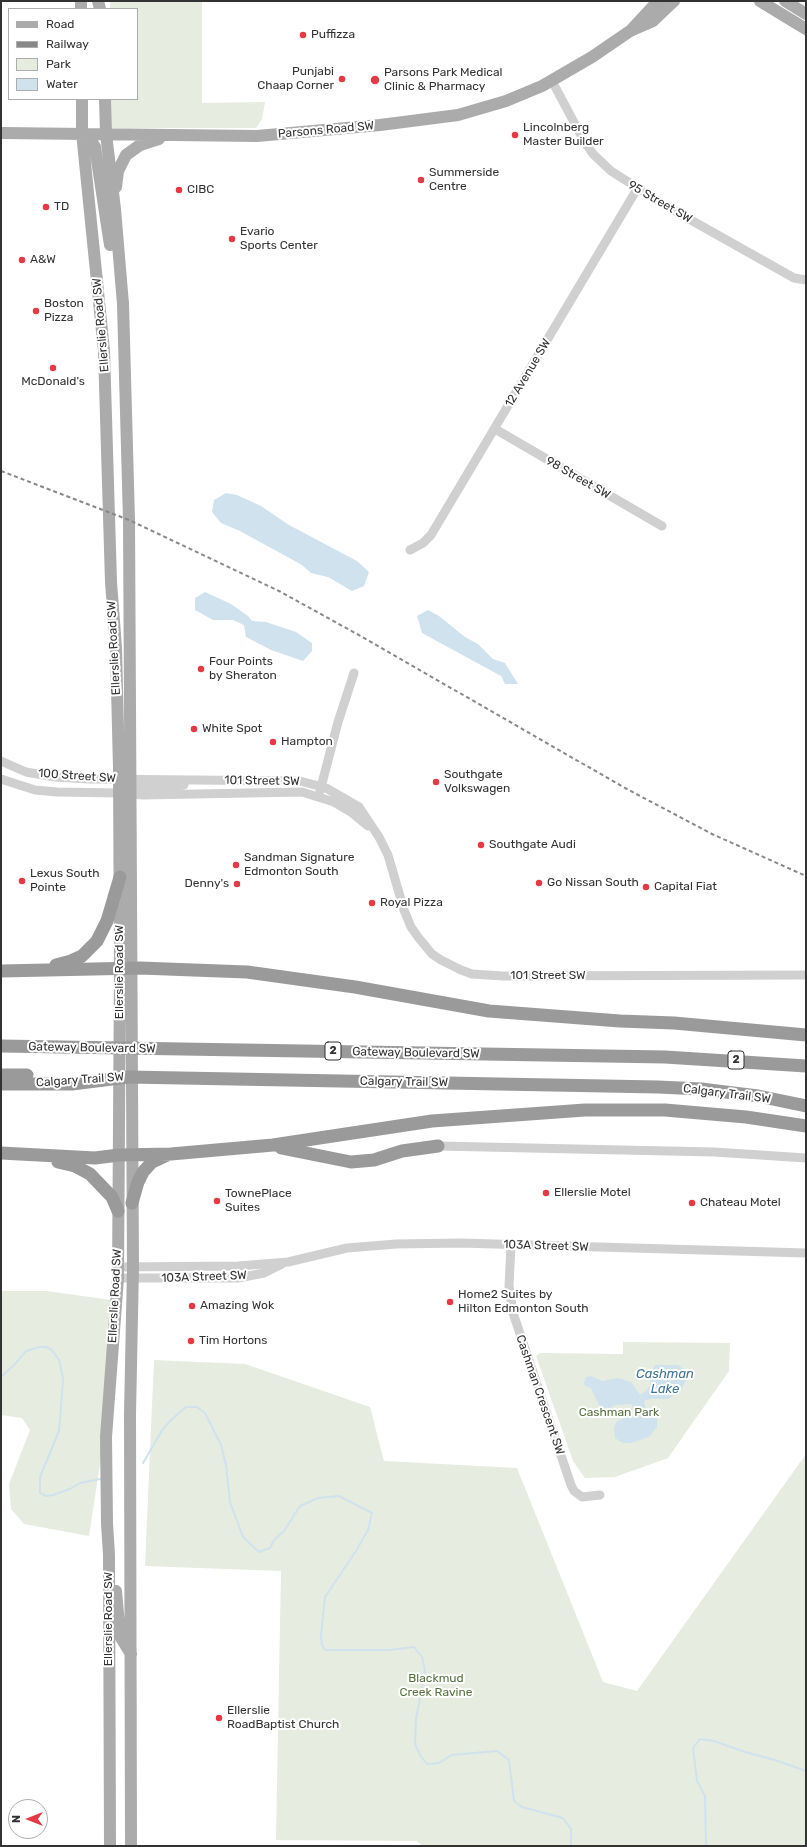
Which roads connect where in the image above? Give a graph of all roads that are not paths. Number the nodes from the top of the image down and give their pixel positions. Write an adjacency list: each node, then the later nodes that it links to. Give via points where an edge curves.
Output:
1 (658, 1): 7 (main road, Parsons Road SW)
2 (674, 1): 7 (main road, Parsons Road SW, via 653,21)
3 (760, 1): 6 (main road)
4 (785, 1): 5 (main road)
5 (806, 14)
6 (806, 28)
7 (630, 31): 8 (main road, Parsons Road SW)
8 (552, 81): 15 (main road, Parsons Road SW, via 506,101 458,115 257,136); 16 (street, 95 Street SW, via 593,154 611,171)
9 (82, 100): 13 (main road, Ellerslie Road SW)
10 (96, 100): 14 (main road, via 97,121)
11 (105, 100): 14 (main road, Ellerslie Road SW)
12 (1, 133): 13 (main road, Parsons Road SW)
13 (82, 134): 14 (main road, Parsons Road SW); 18 (main road, via 96,147 110,244); 26 (main road, Ellerslie Road SW, via 104,351 111,582)
14 (106, 134): 15 (main road, Parsons Road SW); 17 (main road, Ellerslie Road SW)
15 (178, 135): 17 (main road, via 140,144 126,155 118,171)
16 (637, 188): 19 (street, 95 Street SW, via 794,278); 20 (street, 12 Avenue SW)
17 (115, 209): 18 (main road, Ellerslie Road SW)
18 (119, 264): 26 (main road, Ellerslie Road SW, via 123,304 130,520)
19 (806, 280)
20 (495, 429): 21 (street, 98 Street SW); 22 (street, 12 Avenue SW, via 431,535)
21 (662, 526)
22 (410, 550)
23 (354, 673): 27 (street)
24 (1, 761): 26 (street, 100 Street SW, via 26,772)
25 (1, 779): 28 (street, 100 Street SW, via 35,790)
26 (128, 785): 27 (street, 101 Street SW, via 174,786 211,780 300,781); 28 (main road, Ellerslie Road SW); 29 (street, 101 Street SW, via 192,795 295,792); 32 (main road, Ellerslie Road SW)
27 (321, 786): 29 (street); 30 (street, 101 Street SW, via 359,807)
28 (119, 793): 31 (main road, Ellerslie Road SW)
29 (318, 796): 30 (street, 101 Street SW, via 343,807)
30 (374, 831): 35 (street, 101 Street SW, via 388,855 411,927 432,954 461,970 487,976)
31 (120, 877): 32 (main road, Ellerslie Road SW); 33 (highway, via 107,921 90,949 71,961)
32 (126, 968): 33 (highway); 36 (main road, Ellerslie Road SW); 37 (highway, via 247,972 355,986 489,1010)
33 (22, 970): 34 (highway)
34 (1, 971)
35 (806, 975)
36 (126, 994): 53 (main road, Ellerslie Road SW); 54 (main road, Ellerslie Road SW)
37 (806, 1035)
38 (1, 1046): 39 (highway, Gateway Boulevard SW / 2, via 657,1057)
39 (789, 1064): 40 (highway, Gateway Boulevard SW / 2); 41 (highway)
40 (806, 1066)
41 (806, 1070)
42 (1, 1075): 43 (highway)
43 (128, 1077): 44 (highway, Calgary Trail SW, via 72,1084); 45 (highway, Calgary Trail SW, via 658,1087)
44 (1, 1084)
45 (701, 1090): 46 (highway, via 760,1092); 47 (highway, Calgary Trail SW, via 758,1096)
46 (806, 1099)
47 (806, 1106)
48 (806, 1126): 49 (highway, via 746,1117 665,1110 585,1110 432,1121)
49 (262, 1146): 50 (highway, via 298,1150 351,1162 374,1160 402,1151); 52 (highway)
50 (438, 1146): 55 (street, via 714,1152)
51 (4, 1153): 53 (highway, via 95,1158); 57 (highway, via 83,1169 112,1197)
52 (171, 1154): 54 (highway); 56 (highway, via 152,1162 145,1169)
53 (119, 1155): 54 (highway); 57 (main road, Ellerslie Road SW)
54 (132, 1155): 56 (main road, Ellerslie Road SW)
55 (806, 1158)
56 (132, 1203): 62 (main road, Ellerslie Road SW)
57 (118, 1211): 61 (main road, Ellerslie Road SW)
58 (511, 1245): 59 (street, 103A Street SW); 60 (street, 103A Street SW, via 382,1245 340,1250); 65 (street, Cashman Crescent SW, via 509,1296 513,1313 570,1480 579,1496)
59 (806, 1253)
60 (288, 1262): 62 (street, 103A Street SW); 63 (street, 103A Street SW, via 264,1273 248,1276)
61 (118, 1272): 62 (street, 103A Street SW); 66 (main road, Ellerslie Road SW, via 106,1437)
62 (133, 1273): 63 (street, 103A Street SW); 64 (main road, Ellerslie Road SW)
63 (155, 1278): 64 (street, via 138,1288)
64 (132, 1302): 67 (main road, Ellerslie Road SW)
65 (600, 1495)
66 (109, 1555): 67 (main road, via 120,1636); 69 (main road, Ellerslie Road SW)
67 (130, 1654): 68 (main road, Ellerslie Road SW)
68 (130, 1810): 69 (main road, via 118,1813); 71 (main road, Ellerslie Road SW)
69 (110, 1827): 70 (main road, Ellerslie Road SW)
70 (110, 1846)
71 (131, 1846)

